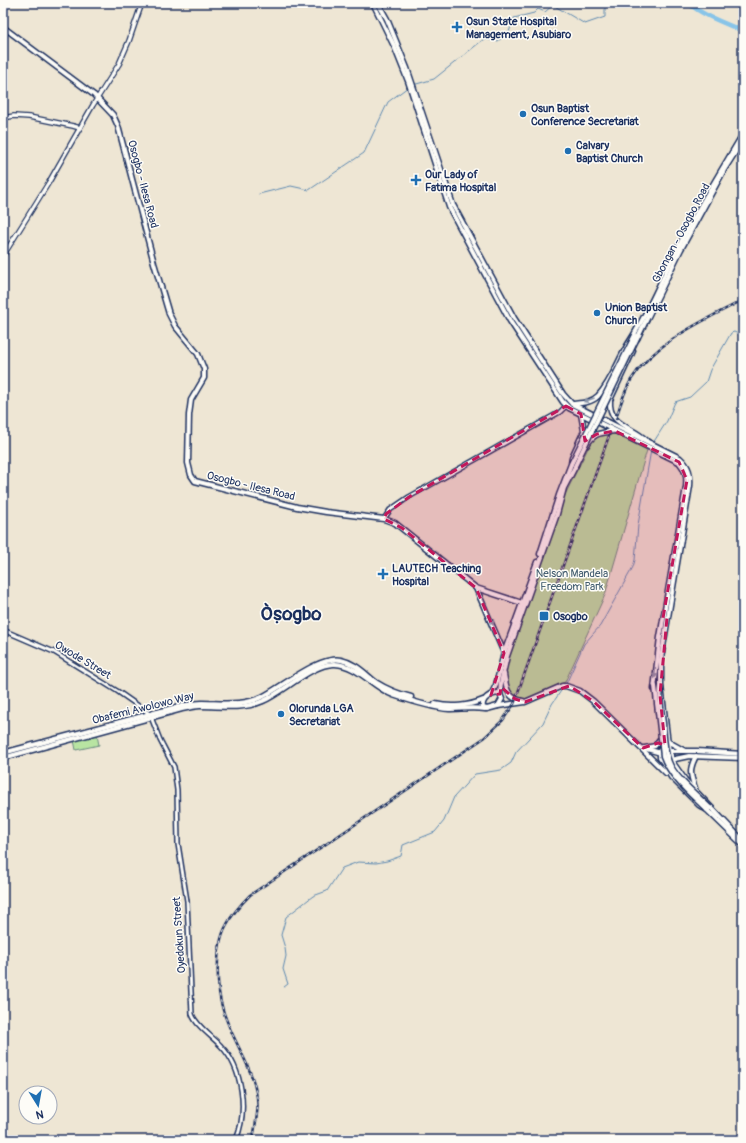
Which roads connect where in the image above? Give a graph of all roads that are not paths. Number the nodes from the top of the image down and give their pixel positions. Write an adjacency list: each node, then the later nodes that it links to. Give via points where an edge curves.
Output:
1 (142, 3): 7 (main road, via 119,64)
2 (373, 3): 5 (main road)
3 (378, 3): 5 (main road, via 397,44)
4 (3, 27): 7 (main road, Osogbo - Ilesa Road)
5 (409, 81): 6 (main road)
6 (412, 88): 15 (main road, via 460,221 514,318); 16 (main road, via 449,207 507,316)
7 (98, 98): 9 (main road); 21 (main road, Osogbo - Ilesa Road, via 118,126 169,314 175,326 198,354 204,370 204,378 191,400 188,415 188,463 193,478 197,482 297,507)
8 (3, 118): 9 (main road, via 29,117)
9 (80, 128): 13 (main road)
10 (743, 134): 12 (main road, Gbongan - Osogbo Road)
11 (743, 140): 12 (main road, Gbongan - Osogbo Road)
12 (727, 163): 14 (main road, Gbongan - Osogbo Road); 14 (main road, Gbongan - Osogbo Road, via 678,248)
13 (3, 256)
14 (637, 335): 15 (main road, one-way to 15, via 630,341 609,383 597,397); 19 (main road, via 610,400 610,407 614,418 636,431); 20 (main road, bridge)
15 (572, 404): 19 (main road)
16 (566, 406): 17 (main road); 21 (street, via 560,412 409,497 390,510)
17 (581, 414): 18 (main road); 20 (main road, via 584,431 572,457)
18 (615, 431): 19 (main road); 20 (main road, via 594,436 579,462)
19 (651, 446): 23 (main road, via 679,462 687,480); 23 (main road, via 681,459 686,463 690,473 690,486)
20 (573, 465): 24 (main road, via 559,495)
21 (384, 519): 22 (main road, Osogbo - Ilesa Road, via 402,528)
22 (476, 588): 24 (main road); 27 (main road, Osogbo - Ilesa Road, one-way to 27)
23 (669, 593): 25 (main road); 25 (main road, via 670,602)
24 (524, 604): 27 (main road); 28 (main road)
25 (665, 618): 29 (main road, one-way to 29, via 657,654); 30 (main road)
26 (3, 630): 38 (street, Owode Street, via 54,652)
27 (504, 653): 31 (main road)
28 (503, 672): 32 (main road); 34 (main road, via 511,697)
29 (655, 686): 39 (main road); 55 (main road, bridge, via 663,756 667,766)
30 (661, 686): 40 (main road); 55 (main road, bridge, via 663,730 669,764)
31 (491, 695): 32 (main road, via 495,693); 33 (main road)
32 (501, 696): 35 (main road); 36 (main road)
33 (484, 700): 37 (main road, via 482,705); 38 (main road, Obafemi Awolowo Way, via 465,705 438,705 394,692 376,682 358,667 342,660 332,660 305,670 282,686 253,700 194,703)
34 (525, 702): 35 (main road, Obafemi Awolowo Way); 41 (main road, Obafemi Awolowo Way, via 564,686 580,691)
35 (514, 704): 36 (main road, Obafemi Awolowo Way)
36 (498, 706): 37 (main road, Obafemi Awolowo Way)
37 (485, 709): 38 (main road, Obafemi Awolowo Way, via 439,708 393,695 378,688 354,669 331,664 307,674 259,703 196,707)
38 (150, 715): 44 (main road, Obafemi Awolowo Way); 48 (main road, Obafemi Awolowo Way); 58 (street, Oyedokun Street, via 174,768 178,844 187,901 192,1014 196,1022 226,1051 234,1065 242,1110)
39 (660, 742): 40 (main road, via 663,746); 41 (main road, via 655,746); 45 (main road)
40 (668, 742): 42 (main road); 43 (main road)
41 (643, 748): 45 (main road); 52 (main road)
42 (686, 751): 43 (main road); 46 (main road)
43 (669, 752): 45 (main road, via 664,751); 50 (main road)
44 (3, 753)
45 (661, 754): 51 (main road)
46 (743, 754)
47 (696, 756): 49 (main road); 50 (main road); 54 (main road, via 690,773)
48 (3, 758)
49 (743, 758)
50 (671, 760): 51 (main road); 54 (main road)
51 (663, 762): 52 (main road); 53 (main road)
52 (657, 763): 53 (main road)
53 (669, 775): 55 (main road, via 699,805)
54 (696, 791): 55 (main road, via 709,804)
55 (709, 809): 56 (main road); 57 (main road)
56 (743, 841)
57 (743, 846)
58 (236, 1140)

